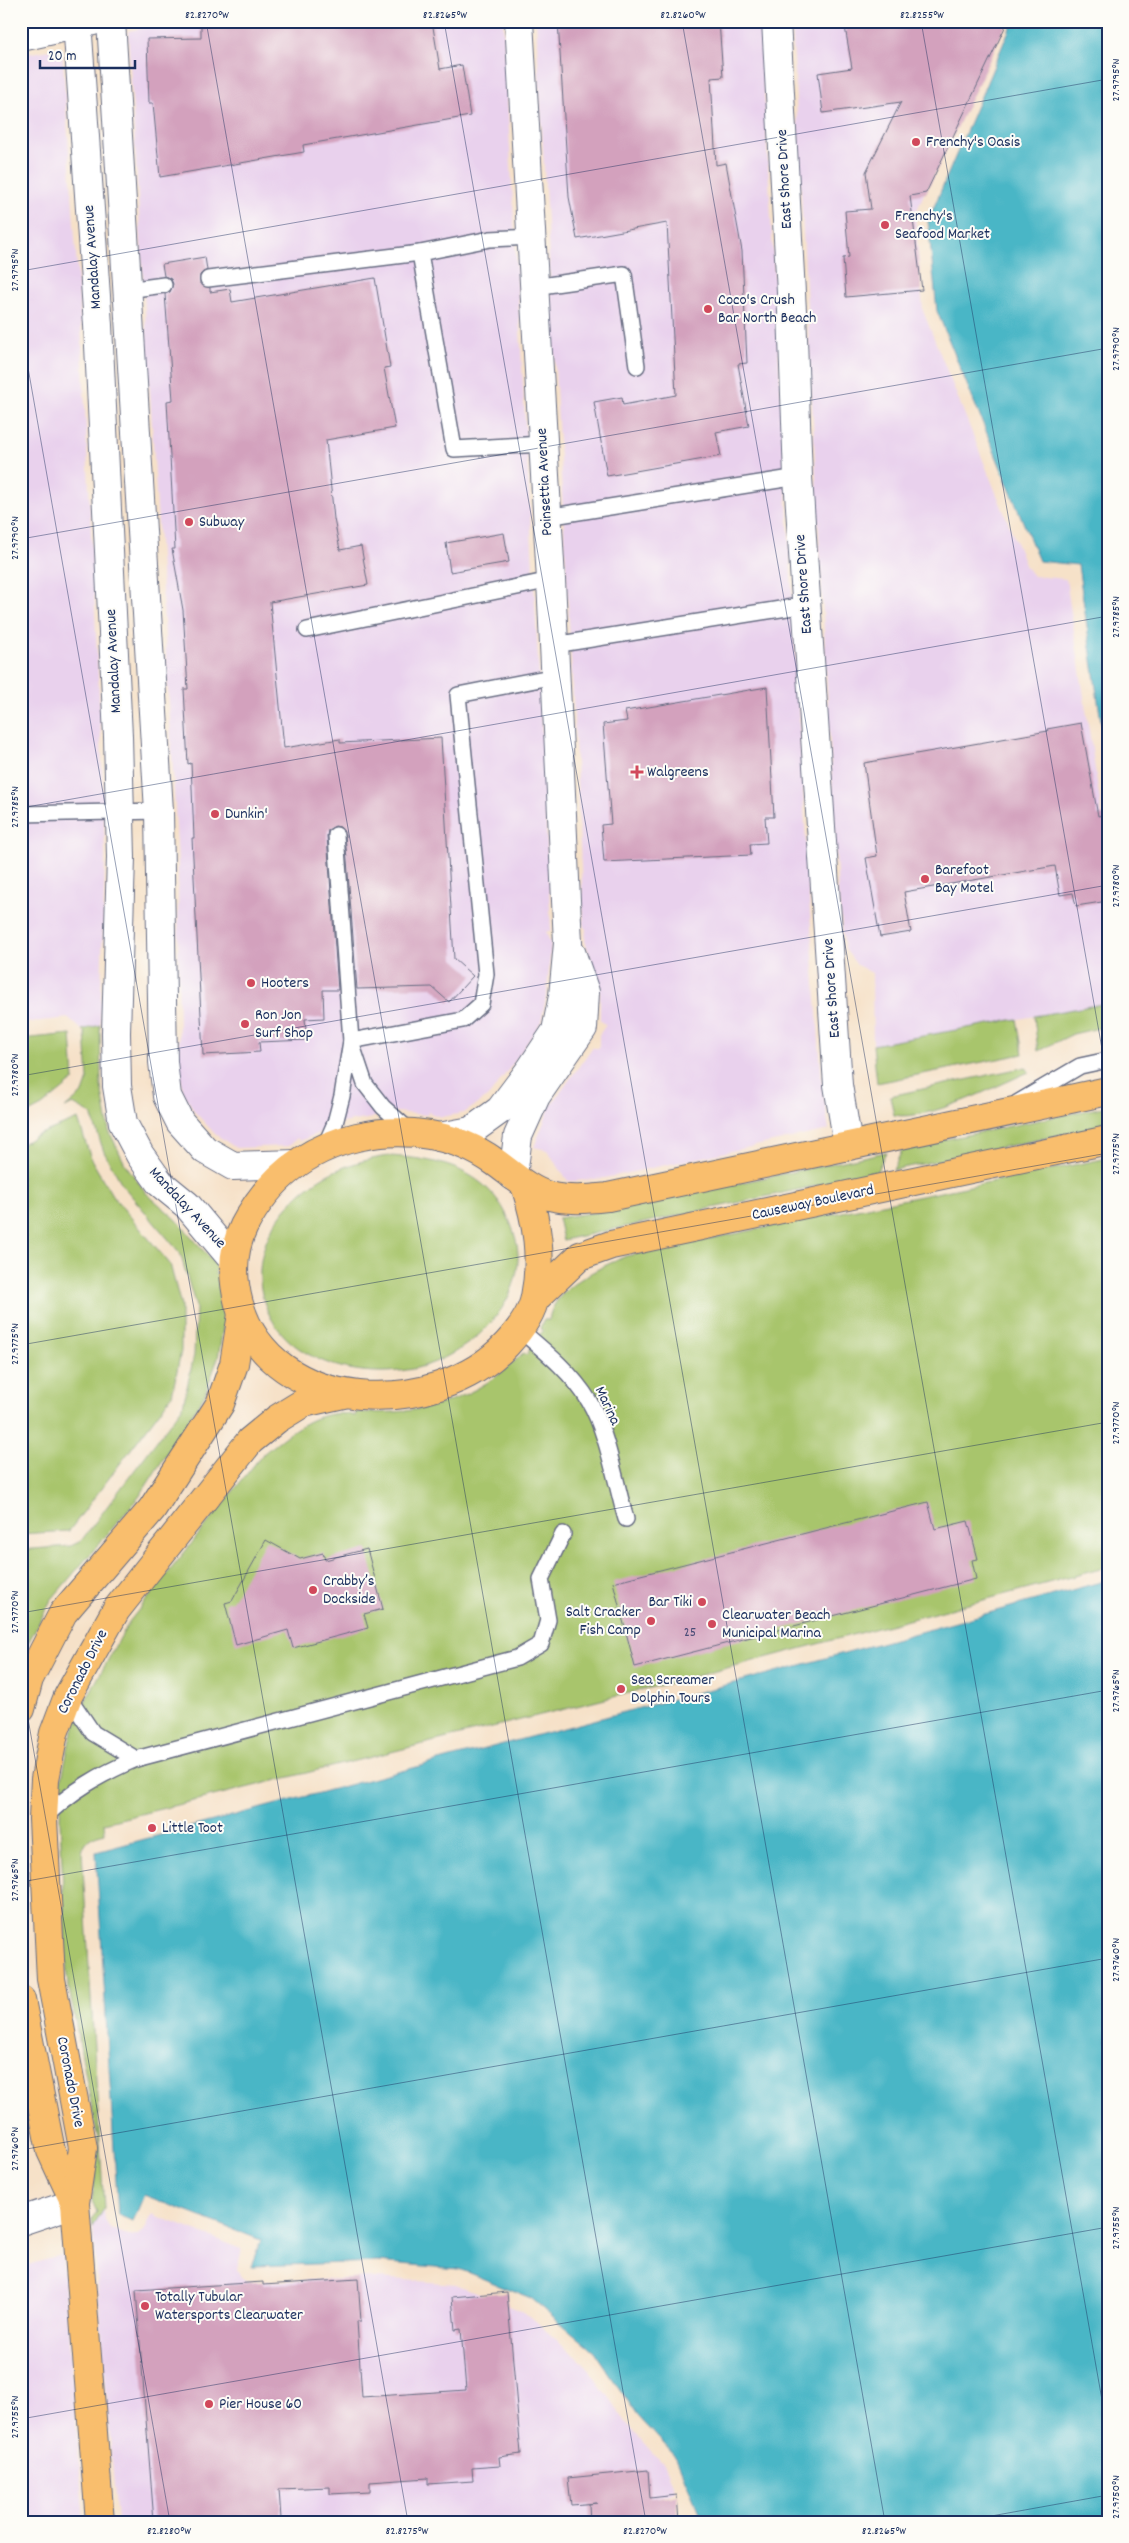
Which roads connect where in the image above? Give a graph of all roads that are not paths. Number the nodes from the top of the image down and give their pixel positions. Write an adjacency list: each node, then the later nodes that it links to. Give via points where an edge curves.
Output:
1 (111, 21): 11 (street, Mandalay Avenue)
2 (519, 21): 6 (street, Poinsettia Avenue)
3 (776, 21): 16 (street, East Shore Drive)
4 (83, 23): 5 (street); 13 (street, Mandalay Avenue)
5 (21, 37)
6 (532, 237): 7 (lane, via 490,239); 10 (street, Poinsettia Avenue)
7 (420, 253): 8 (lane); 15 (lane, via 454,449)
8 (208, 279)
9 (164, 285): 11 (lane)
10 (534, 287): 14 (lane, via 624,274); 15 (street, Poinsettia Avenue)
11 (127, 290): 12 (street, Mandalay Avenue)
12 (129, 324): 13 (lane); 24 (street, Mandalay Avenue)
13 (98, 325): 23 (street, Mandalay Avenue)
14 (637, 366)
15 (543, 444): 17 (street, Poinsettia Avenue)
16 (798, 477): 17 (lane); 19 (street, East Shore Drive)
17 (547, 517): 18 (street, Poinsettia Avenue)
18 (551, 580): 20 (lane); 21 (street, Poinsettia Avenue)
19 (806, 605): 21 (lane); 35 (street, East Shore Drive, via 838,1085)
20 (307, 630)
21 (554, 645): 22 (street, Poinsettia Avenue)
22 (556, 676): 27 (street, Poinsettia Avenue); 28 (lane, via 458,695 486,974 481,1004 463,1020)
23 (120, 811): 24 (lane); 25 (lane); 39 (street, Mandalay Avenue, via 116,1033 117,1086 123,1123 160,1183 186,1205)
24 (158, 811): 37 (street, Mandalay Avenue, via 163,1062 167,1096 180,1122 205,1150 233,1166)
25 (21, 814)
26 (336, 836): 28 (lane)
27 (568, 943): 33 (street, Poinsettia Avenue, via 556,1031 500,1110 471,1131); 38 (street, Poinsettia Avenue, via 584,992 583,1028 536,1096 518,1136)
28 (351, 1041): 32 (lane, via 365,1084 383,1108); 36 (lane, via 335,1124)
29 (1108, 1060): 31 (lane, via 1080,1066)
30 (1108, 1091): 31 (main road)
31 (1001, 1113): 35 (main road)
32 (411, 1132): 33 (main road); 36 (main road, via 358,1136)
33 (439, 1137): 38 (main road, via 471,1147)
34 (1108, 1140): 40 (main road, Causeway Boulevard, via 611,1245 580,1256)
35 (848, 1145): 38 (main road, via 608,1196 575,1200 549,1196)
36 (323, 1149): 37 (main road)
37 (296, 1164): 39 (main road, via 268,1187 250,1214 239,1237)
38 (519, 1180): 40 (main road, via 536,1217 539,1249)
39 (234, 1261): 41 (main road, via 235,1288)
40 (535, 1299): 42 (main road)
41 (242, 1314): 43 (main road, via 257,1342 279,1365 312,1383); 47 (main road, via 234,1364 220,1404 152,1509 62,1613 29,1679)
42 (520, 1330): 43 (main road, via 494,1357 460,1377 422,1392 384,1396); 44 (lane, Marina, via 576,1383 590,1403 603,1435)
43 (343, 1394): 46 (main road, Coronado Drive, via 303,1403 250,1441 116,1610)
44 (626, 1519)
45 (563, 1534): 48 (lane, via 541,1580 548,1620 541,1644 517,1658)
46 (68, 1696): 48 (lane, via 93,1732); 49 (main road, Coronado Drive, via 52,1742 45,1779)
47 (21, 1709)
48 (136, 1759): 49 (lane, via 82,1786 61,1800)
49 (43, 1819): 52 (main road, Coronado Drive, via 51,1980 83,2148)
50 (21, 2000): 52 (main road, Coronado Drive, via 51,2151)
51 (21, 2202): 52 (street)
52 (75, 2204): 53 (street); 54 (main road, Coronado Drive)
53 (21, 2220)
54 (100, 2522)

